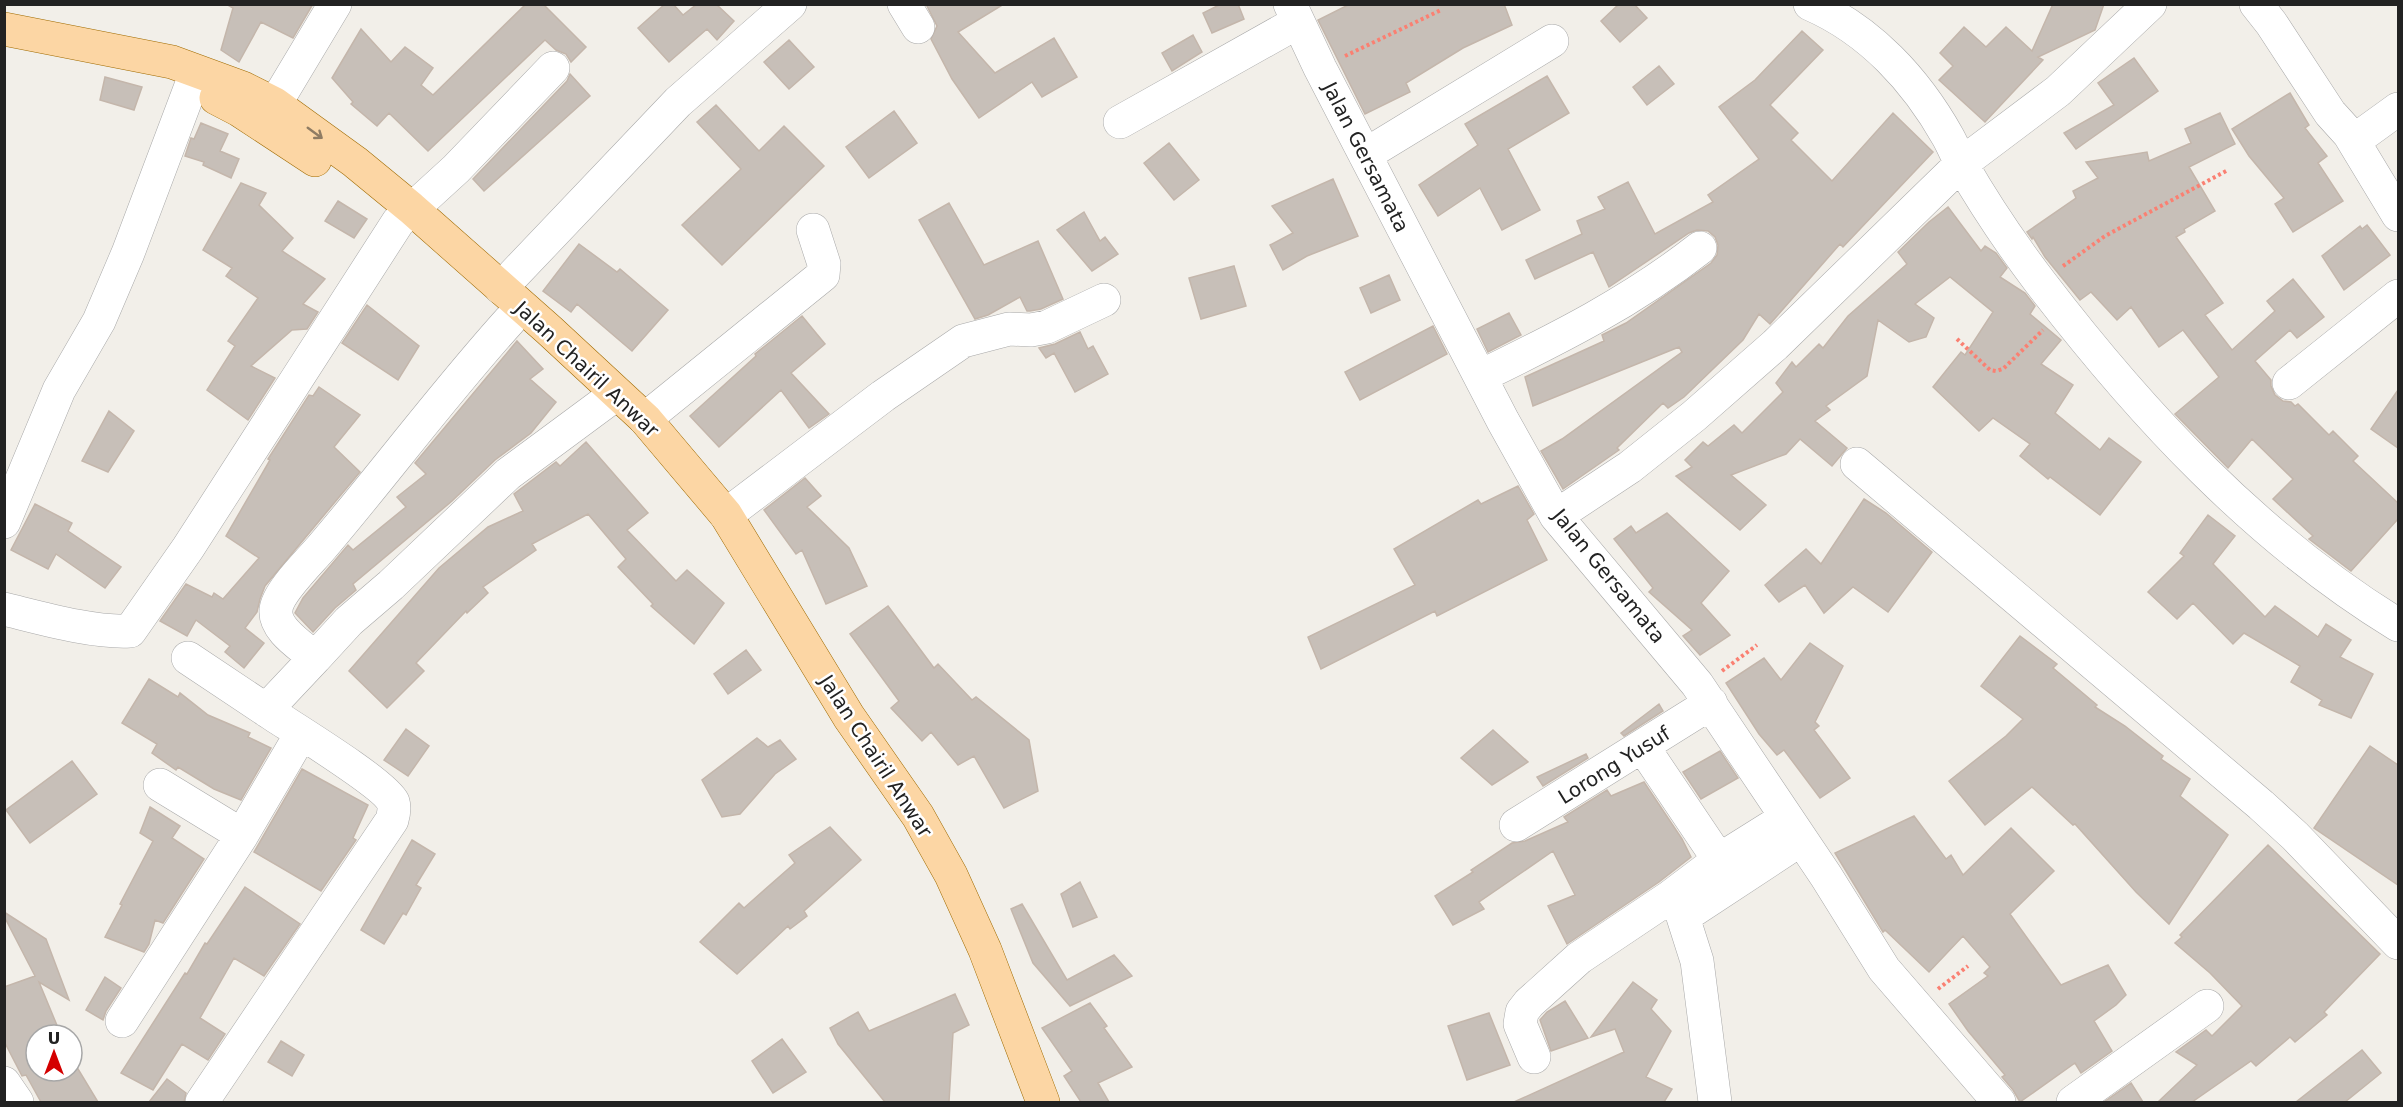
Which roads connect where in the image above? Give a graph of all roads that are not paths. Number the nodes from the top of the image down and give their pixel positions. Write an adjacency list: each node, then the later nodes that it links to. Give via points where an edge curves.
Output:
1 (335, 4): 12 (street)
2 (790, 4): 22 (street, via 678,102)
3 (1810, 4): 17 (street, via 1859,30 1884,52 1922,95)
4 (2150, 4): 17 (street, via 2058,91)
5 (2256, 4): 15 (street, via 2330,113)
6 (1294, 13): 14 (street); 16 (street, Jalan Gersamata)
7 (4, 29): 12 (main road, Jalan Chairil Anwar, via 172,62)
8 (1552, 41): 16 (street)
9 (4, 51): 11 (main road, Jalan Chairil Anwar, via 145,73)
10 (553, 68): 18 (street, via 456,169)
11 (191, 86): 18 (main road, Jalan Chairil Anwar, via 239,110 369,198); 33 (street, via 99,321 60,390)
12 (275, 104): 18 (main road, Jalan Chairil Anwar, one-way to 18, via 355,162)
13 (2398, 109): 15 (street, via 2362,135)
14 (1120, 122)
15 (2349, 134): 19 (street)
16 (1365, 155): 26 (street, Jalan Gersamata)
17 (1961, 164): 32 (street, via 1775,345 1694,416 1630,467); 35 (street, via 2020,256 2062,311 2185,452 2293,553)
18 (405, 215): 22 (main road, Jalan Chairil Anwar); 25 (main road, Jalan Chairil Anwar, via 474,290); 34 (street, via 130,631 66,623)
19 (2398, 215)
20 (813, 230): 29 (street, via 824,264 823,275)
21 (1700, 248): 26 (street, via 1625,301)
22 (501, 288): 29 (main road, Jalan Chairil Anwar)
23 (2398, 296): 27 (street)
24 (1104, 300): 31 (street, via 1047,327 1009,329 963,341)
25 (510, 320): 28 (main road, Jalan Chairil Anwar); 37 (street, via 287,588 276,607 276,617 283,629)
26 (1481, 376): 32 (street, Jalan Gersamata)
27 (2289, 383)
28 (608, 400): 37 (street, via 508,474 349,621); 55 (main road, Jalan Chairil Anwar, via 717,528 912,830 966,945)
29 (645, 419): 31 (main road, Jalan Chairil Anwar)
30 (1857, 464): 48 (street, via 2261,805)
31 (726, 515): 56 (main road, Jalan Chairil Anwar, via 849,717 918,816 951,875 985,950)
32 (1556, 516): 38 (street, Jalan Gersamata)
33 (4, 522)
34 (4, 609)
35 (2398, 625)
36 (188, 658): 39 (street)
37 (315, 658): 39 (street)
38 (1704, 694): 41 (street, Lorong Yusuf); 44 (street, Jalan Gersamata)
39 (266, 710): 40 (street)
40 (301, 734): 45 (street); 54 (street, via 389,795 394,803 392,820)
41 (1643, 747): 43 (street, Lorong Yusuf); 46 (street)
42 (160, 785): 45 (street)
43 (1516, 825)
44 (1793, 829): 46 (street); 47 (street); 58 (street, Jalan Gersamata, via 1884,969)
45 (242, 835): 50 (street)
46 (1719, 860): 47 (street)
47 (1676, 907): 51 (street, via 1579,958 1524,1008 1520,1023); 57 (street, via 1697,961)
48 (2398, 943)
49 (2206, 1006): 59 (street)
50 (122, 1021)
51 (1534, 1057)
52 (4, 1083): 53 (street)
53 (17, 1102)
54 (202, 1102)
55 (1024, 1102)
56 (1043, 1102)
57 (1714, 1102)
58 (1999, 1102)
59 (2073, 1102)

